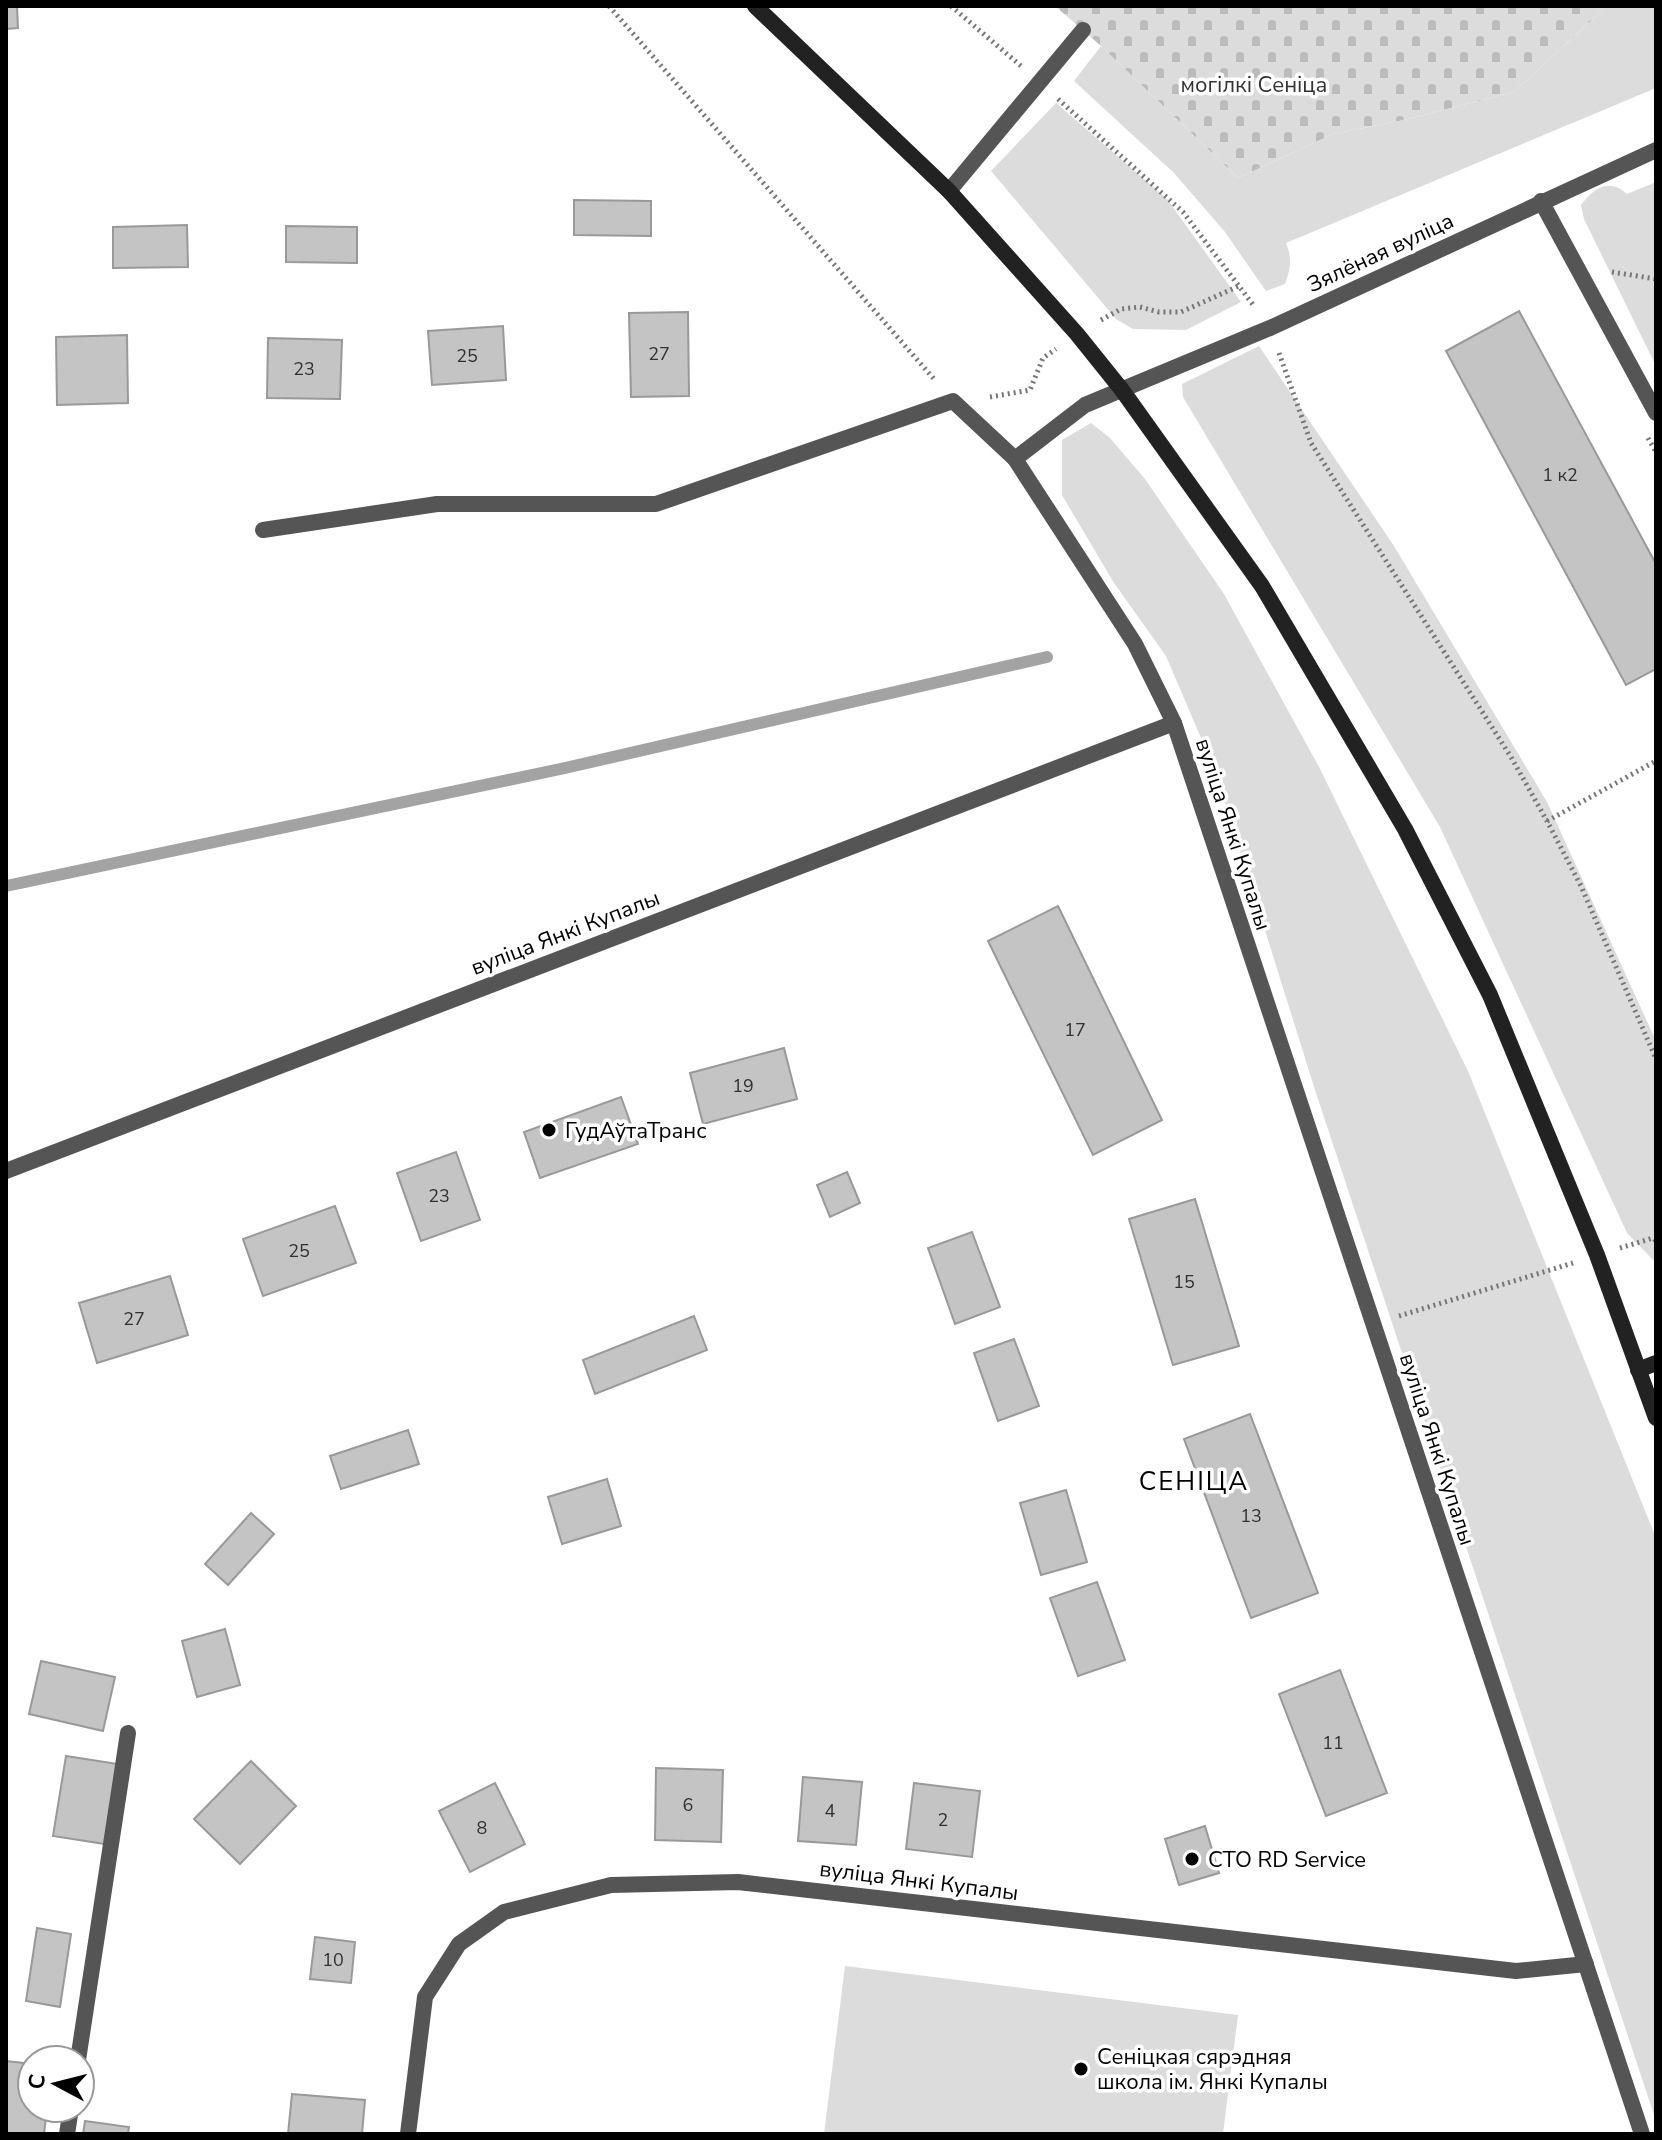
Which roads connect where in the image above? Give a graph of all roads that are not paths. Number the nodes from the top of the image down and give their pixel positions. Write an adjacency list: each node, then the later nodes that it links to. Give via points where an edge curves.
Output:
1 (755, 6): 4 (street)
2 (1083, 30): 4 (street)
3 (1656, 150): 5 (street, Зялёная вуліца)
4 (949, 191): 6 (street)
5 (1541, 201): 6 (street, Зялёная вуліца, via 1270,328); 7 (street)
6 (1122, 390): 8 (street, Зялёная вуліца, via 1085,405); 13 (street, via 1262,586 1405,829 1490,995 1597,1255)
7 (1656, 413)
8 (1015, 459): 9 (street, via 953,401 656,504 437,504); 10 (street, via 1135,644)
9 (263, 530)
10 (1174, 723): 11 (street, вуліца Янкі Купалы); 16 (street, вуліца Янкі Купалы)
11 (6, 1171)
12 (1656, 1363): 13 (street)
13 (1638, 1370): 14 (street)
14 (1656, 1418)
15 (128, 1733): 17 (street)
16 (1586, 1964): 18 (street, вуліца Янкі Купалы, via 1516,1971 738,1882 611,1885 504,1912 459,1944 425,1997); 19 (street, вуліца Янкі Купалы)
17 (80, 2044)
18 (408, 2134)
19 (1642, 2134)

